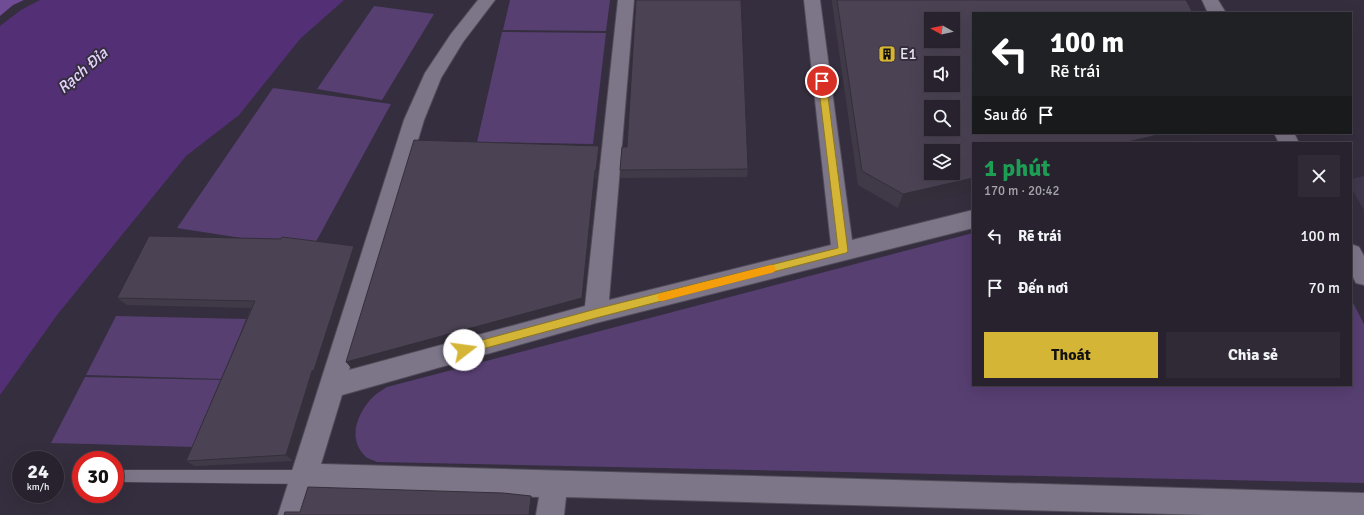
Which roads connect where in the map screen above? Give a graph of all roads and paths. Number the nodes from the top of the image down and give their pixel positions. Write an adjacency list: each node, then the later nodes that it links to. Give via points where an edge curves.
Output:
1 (487, 0): 11 (street, via 457,38 436,71 414,120)
2 (626, 0): 10 (street)
3 (812, 0): 7 (street)
4 (1210, 0): 5 (street)
5 (1216, 12)
6 (972, 219): 7 (street)
7 (843, 251): 10 (street)
8 (1352, 255): 9 (street)
9 (1364, 276)
10 (596, 313): 11 (street)
11 (332, 386): 13 (street)
12 (126, 476): 13 (lane)
13 (303, 478): 14 (street); 16 (street)
14 (554, 485): 15 (street); 17 (street)
15 (1364, 506)
16 (292, 515)
17 (550, 515)

